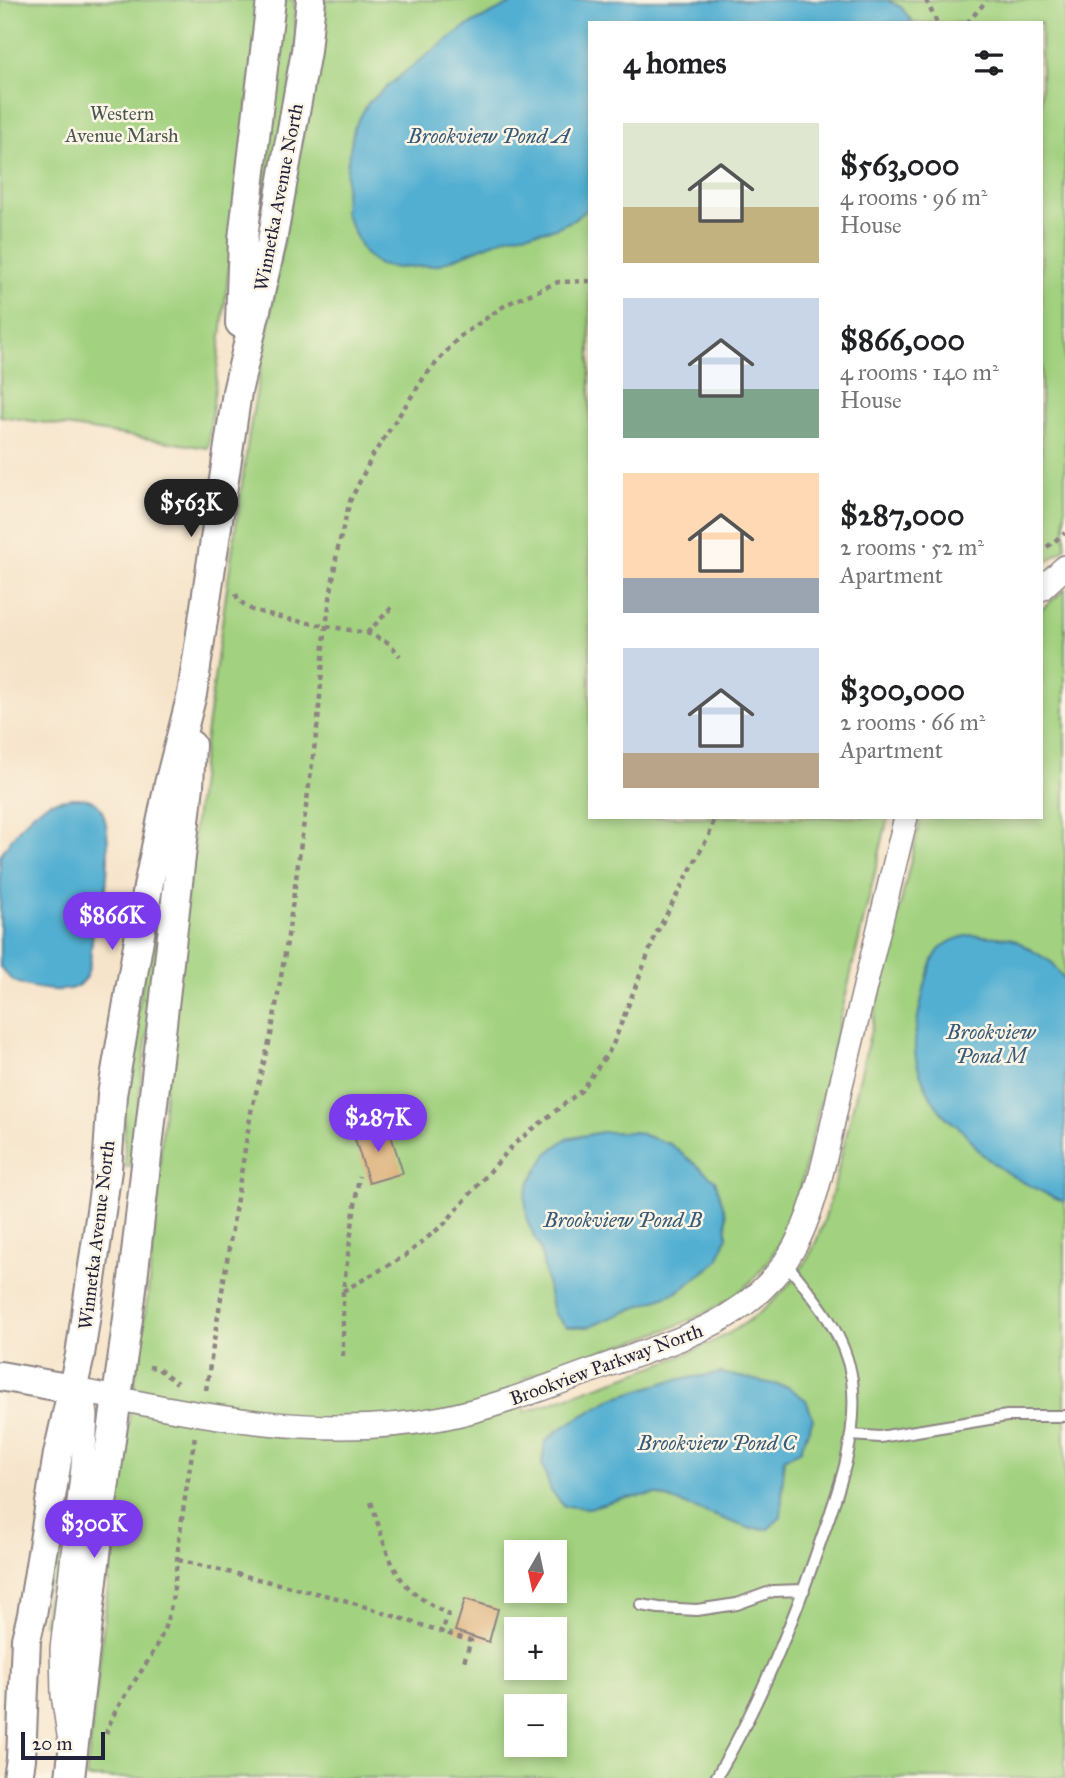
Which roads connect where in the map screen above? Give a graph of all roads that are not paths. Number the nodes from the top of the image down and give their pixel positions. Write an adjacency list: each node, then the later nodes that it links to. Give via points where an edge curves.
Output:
1 (271, 0): 3 (street, Winnetka Avenue North, via 243,239)
2 (311, 0): 3 (street, Winnetka Avenue North, via 272,241)
3 (237, 392): 6 (street, Winnetka Avenue North)
4 (1065, 567): 5 (street)
5 (1043, 587)
6 (192, 694): 10 (street, Winnetka Avenue North, via 148,887 112,1095 107,1170); 11 (street, Winnetka Avenue North, via 189,786)
7 (906, 819): 8 (street, Brookview Parkway North, via 818,1181 797,1242)
8 (785, 1262): 11 (street, Brookview Parkway North, via 769,1283 717,1324 506,1401 443,1418 369,1427 316,1427 248,1422 201,1400); 13 (lane, via 823,1307 842,1345 852,1378)
9 (0, 1376): 10 (street)
10 (72, 1389): 11 (street, Brookview Parkway North); 16 (street, via 84,1400 86,1416 62,1649); 17 (street, Winnetka Avenue North, via 26,1639)
11 (116, 1398): 16 (street, Winnetka Avenue North)
12 (1065, 1416): 13 (lane, via 1007,1416 880,1437)
13 (851, 1435): 14 (lane, via 839,1490)
14 (804, 1590): 15 (lane, via 773,1591 737,1604 697,1610); 18 (lane, via 776,1662)
15 (641, 1605)
16 (72, 1768)
17 (18, 1778)
18 (716, 1778)

